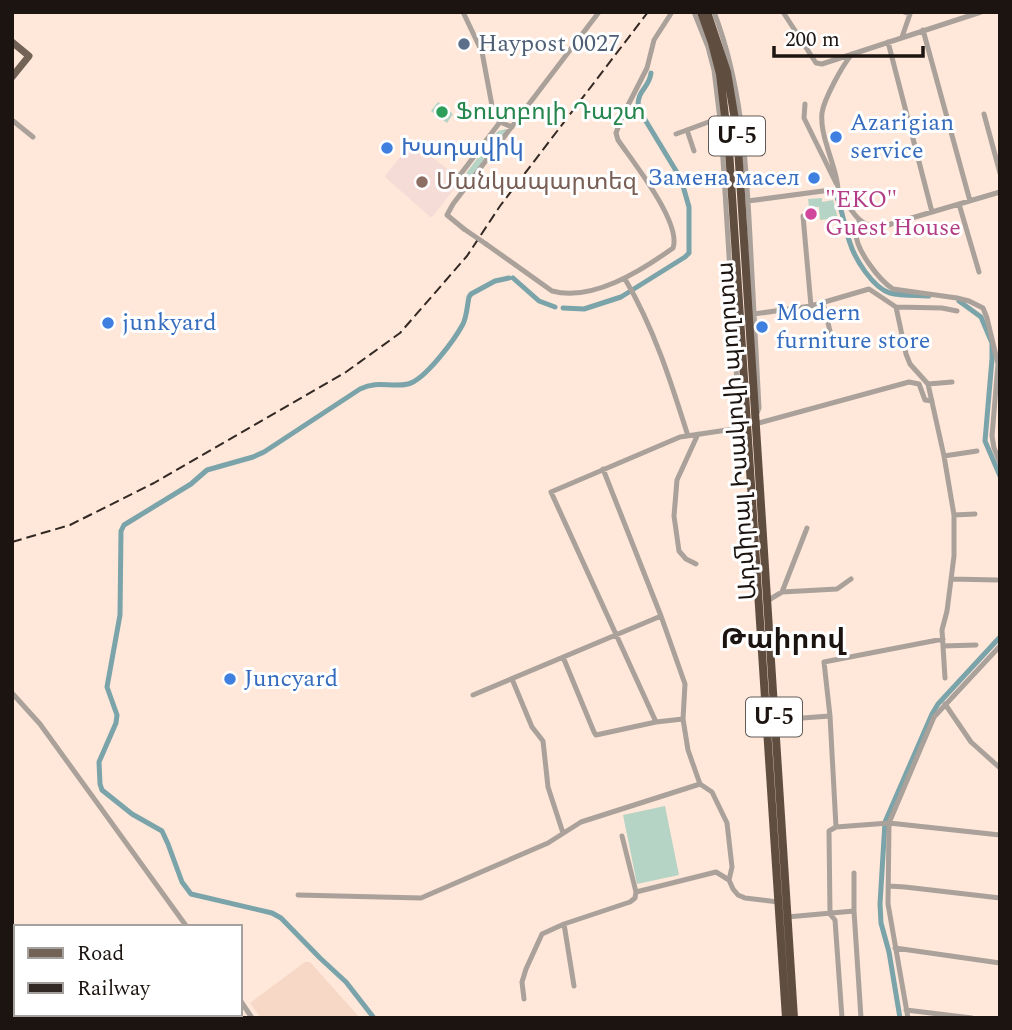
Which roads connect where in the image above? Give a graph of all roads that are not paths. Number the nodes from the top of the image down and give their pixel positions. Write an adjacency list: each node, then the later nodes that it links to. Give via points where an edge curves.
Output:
1 (463, 12): 21 (street, via 482,52 493,111)
2 (599, 12): 22 (street)
3 (672, 12): 38 (street, via 654,40 647,68 616,133 665,210 675,243)
4 (694, 12): 19 (street, via 708,47)
5 (701, 12): 19 (highway, Ադմիրալ Իսակովի պողոտա / Մ-5, via 720,74)
6 (708, 12): 32 (highway, Ադմիրալ Իսակովի պողոտա / Մ-5, via 733,103)
7 (714, 12): 32 (street, via 725,42 744,140)
8 (783, 12): 15 (street, via 816,63)
9 (904, 12): 12 (street, via 910,14)
10 (981, 12): 11 (street)
11 (923, 30): 12 (street); 31 (street)
12 (902, 37): 14 (street)
13 (12, 42): 16 (main road, via 29,56)
14 (888, 42): 15 (street); 34 (street)
15 (852, 54): 29 (street, via 822,117)
16 (12, 76)
17 (805, 104): 29 (street, via 804,118)
18 (984, 114): 27 (street)
19 (722, 117): 23 (street); 32 (highway, Ադմիրալ Իսակովի պողոտա / Մ-5)
20 (12, 120): 25 (street)
21 (500, 122): 22 (street); 28 (street, via 460,176)
22 (512, 127): 28 (street)
23 (687, 130): 24 (street); 26 (street)
24 (676, 134)
25 (33, 137)
26 (694, 151)
27 (1000, 173)
28 (466, 187): 38 (street, bridge, via 447,215 552,291 579,293)
29 (838, 189): 32 (street); 36 (street)
30 (1000, 192): 31 (street)
31 (971, 201): 33 (street)
32 (737, 202): 43 (street); 48 (highway, Ադմիրալ Իսակովի պողոտա / Մ-5); 48 (street, via 738,399)
33 (959, 204): 34 (street); 37 (street)
34 (932, 212): 36 (street, via 873,228)
35 (803, 216): 40 (street)
36 (859, 221): 53 (street, via 855,234 863,254 885,284 983,308 998,363 992,436)
37 (979, 272)
38 (625, 279): 50 (street, via 667,371)
39 (823, 303): 40 (street); 41 (street, via 869,289); 44 (street)
40 (811, 306): 43 (street)
41 (896, 307): 42 (street); 46 (street, via 910,364)
42 (957, 311)
43 (754, 314): 48 (street, via 760,408)
44 (833, 343)
45 (952, 382): 46 (street)
46 (928, 384): 47 (street)
47 (932, 401): 48 (street, via 925,400 919,384 909,382); 52 (street)
48 (751, 420): 49 (street); 63 (highway, Ադմիրալ Իսակովի պողոտա / Մ-5); 92 (highway, Ադմիրալ Իսակովի պողոտա / Մ-5)
49 (698, 434): 50 (street); 58 (street, via 677,480 674,516 679,551)
50 (688, 436): 54 (street)
51 (977, 451): 52 (street)
52 (944, 456): 56 (street)
53 (1000, 463)
54 (603, 469): 64 (street); 65 (street, via 551,492)
55 (975, 514): 56 (street)
56 (954, 515): 60 (street)
57 (807, 528): 62 (street)
58 (696, 564)
59 (850, 579): 62 (street, via 837,589)
60 (951, 579): 61 (street); 66 (street)
61 (997, 580)
62 (782, 592): 63 (street)
63 (767, 601): 77 (highway, Ադմիրալ Իսակովի պողոտա / Մ-5)
64 (660, 616): 65 (street); 76 (street, via 685,684)
65 (617, 635): 69 (street); 78 (street)
66 (943, 643): 67 (street); 70 (street); 75 (street, via 824,662)
67 (976, 645)
68 (1000, 646): 74 (street)
69 (563, 657): 71 (street); 78 (street, via 598,736)
70 (945, 678)
71 (512, 679): 73 (street); 83 (street, via 531,727 543,741 548,787)
72 (12, 693): 97 (street, via 40,724)
73 (473, 695)
74 (944, 704): 79 (street, via 971,742); 81 (street, via 934,717)
75 (830, 716): 77 (street); 82 (street)
76 (683, 719): 78 (street); 80 (street)
77 (775, 719): 95 (highway, Ադմիրալ Իսակովի պողոտա / Մ-5)
78 (656, 722)
79 (1000, 768)
80 (700, 784): 83 (street); 87 (street, via 712,792 727,822)
81 (889, 823): 82 (street); 84 (street); 88 (street)
82 (835, 827): 94 (street, via 829,831)
83 (563, 832): 90 (street, via 548,843 421,898)
84 (1000, 835)
85 (622, 836): 89 (street)
86 (854, 873): 93 (street)
87 (729, 880): 89 (street, via 716,873); 92 (street, via 738,895)
88 (888, 886): 91 (street); 98 (street)
89 (636, 892): 96 (street, via 630,902)
90 (298, 895)
91 (1000, 898)
92 (778, 902): 105 (highway, Ադմիրալ Իսակովի պողոտա / Մ-5)
93 (854, 911): 94 (street); 108 (street)
94 (830, 914): 95 (street); 107 (street, via 835,920)
95 (788, 917): 106 (highway, Ադմիրալ Իսակովի պողոտա / Մ-5)
96 (564, 924): 100 (street); 101 (street, via 542,934 522,982)
97 (186, 925)
98 (895, 948): 99 (street); 103 (street)
99 (1000, 962)
100 (574, 986)
101 (524, 999)
102 (242, 1003): 104 (street)
103 (906, 1010): 109 (street); 110 (street)
104 (252, 1018)
105 (786, 1018)
106 (794, 1018)
107 (842, 1018)
108 (861, 1018)
109 (908, 1018)
110 (972, 1018)

